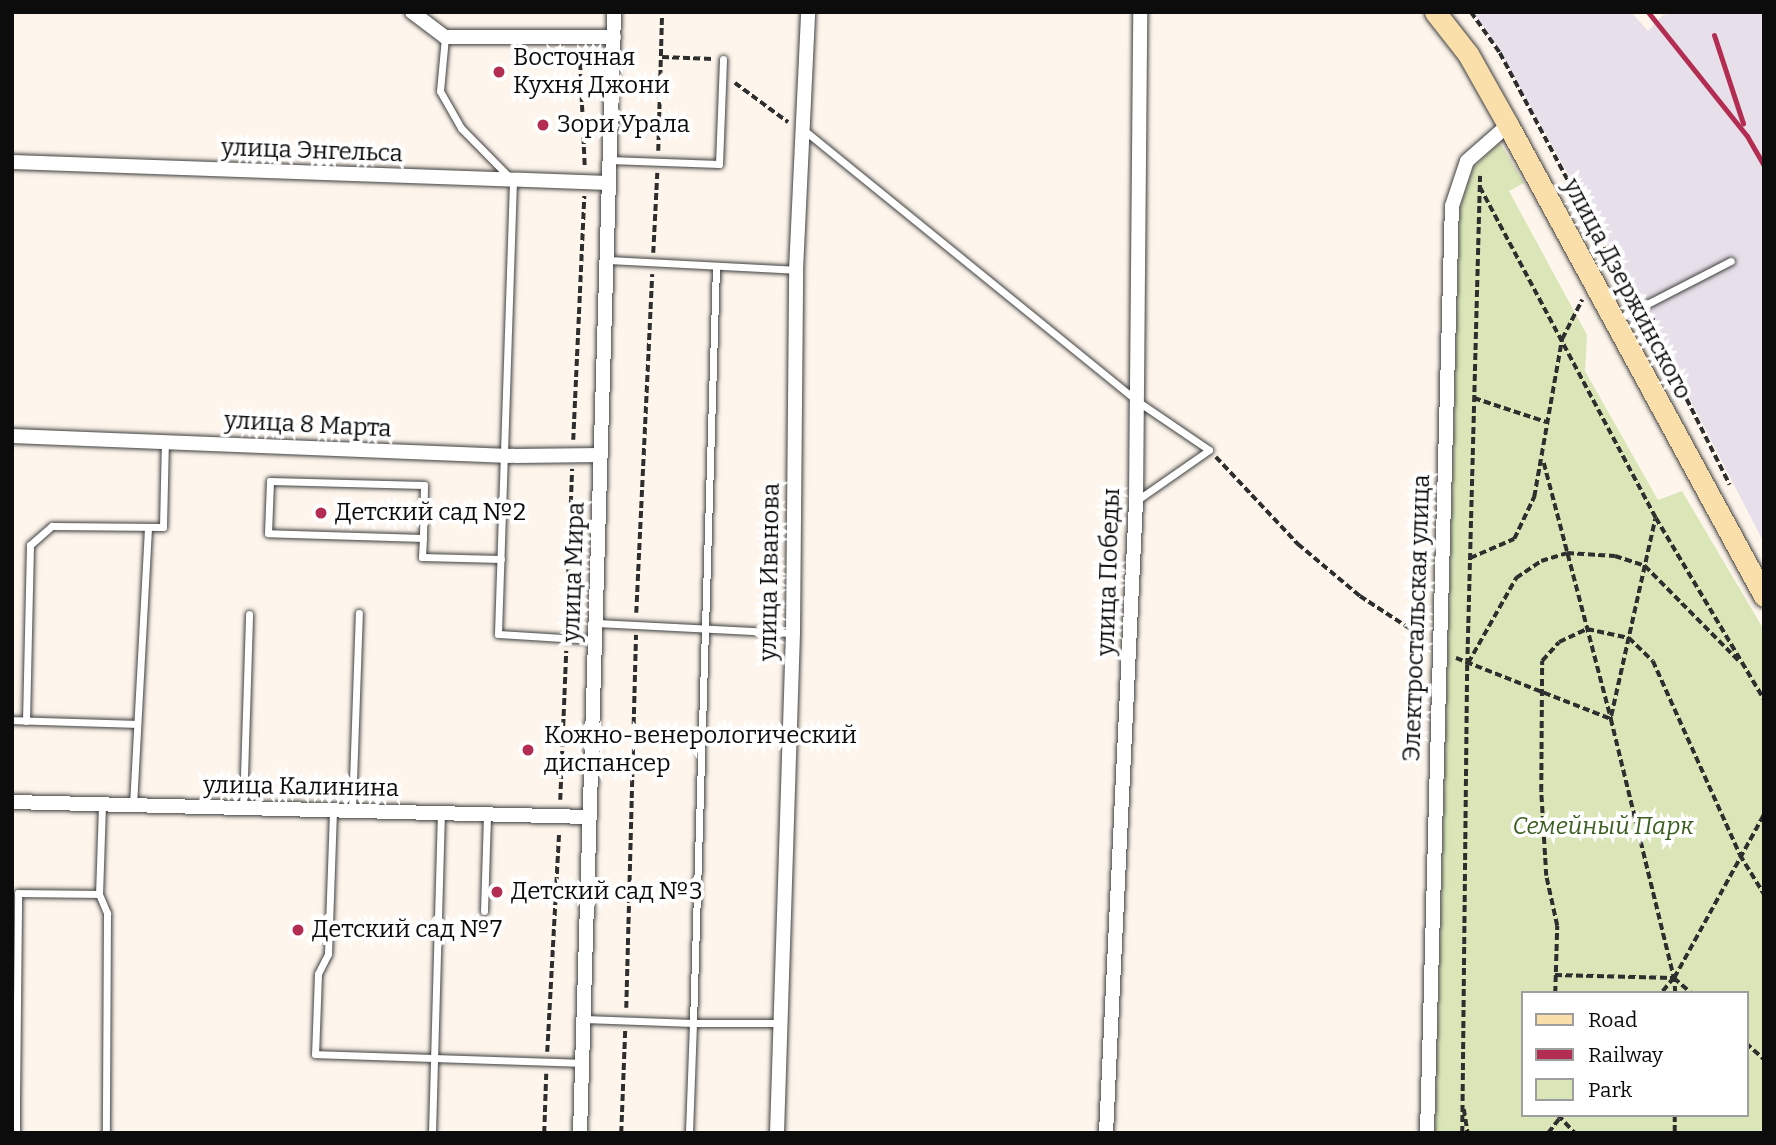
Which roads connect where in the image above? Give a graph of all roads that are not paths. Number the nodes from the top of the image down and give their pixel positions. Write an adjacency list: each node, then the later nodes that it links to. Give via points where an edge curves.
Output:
1 (412, 12): 6 (street)
2 (614, 12): 7 (street, улица Мира)
3 (808, 12): 10 (street, улица Иванова)
4 (1140, 12): 20 (street, улица Победы)
5 (1435, 12): 9 (main road, улица Дзержинского, via 1468,54)
6 (445, 37): 7 (street); 13 (lane, via 440,91 461,128)
7 (614, 37): 11 (street, улица Мира)
8 (723, 59): 11 (lane, via 719,164)
9 (1508, 125): 19 (main road, улица Дзержинского); 63 (street, Электростальская улица, via 1467,161 1452,206)
10 (805, 131): 18 (street, улица Иванова); 20 (lane)
11 (610, 160): 14 (street, улица Мира)
12 (12, 162): 13 (street, улица Энгельса)
13 (513, 181): 14 (street, улица Энгельса); 24 (lane)
14 (609, 183): 15 (street, улица Мира)
15 (607, 260): 17 (lane); 23 (street, улица Мира)
16 (1731, 261): 19 (lane)
17 (716, 266): 18 (lane); 33 (lane)
18 (796, 270): 34 (street, улица Иванова)
19 (1614, 320): 29 (main road, улица Дзержинского)
20 (1137, 401): 25 (street, улица Победы); 25 (lane, via 1209,450)
21 (12, 436): 22 (street, улица 8 Марта)
22 (165, 441): 24 (street, улица 8 Марта); 26 (lane, via 163,527)
23 (601, 455): 24 (street, улица 8 Марта); 32 (street, улица Мира)
24 (504, 456): 28 (lane)
25 (1136, 501): 62 (street, улица Победы)
26 (148, 528): 37 (lane, via 52,526 30,545); 38 (lane)
27 (423, 538): 27 (lane, via 424,485 270,481 268,533); 28 (lane, via 422,556)
28 (501, 559): 35 (lane, via 498,634)
29 (1764, 596)
30 (359, 613): 44 (lane)
31 (249, 614): 42 (lane)
32 (596, 623): 33 (lane); 35 (street, улица Мира)
33 (703, 627): 34 (lane); 51 (lane)
34 (793, 633): 52 (street, улица Иванова)
35 (595, 640): 47 (street, улица Мира)
36 (12, 720): 37 (lane)
37 (26, 721): 38 (lane)
38 (136, 724): 41 (lane)
39 (12, 802): 40 (street, улица Калинина)
40 (102, 805): 41 (street, улица Калинина); 48 (lane)
41 (133, 806): 42 (street, улица Калинина)
42 (243, 808): 43 (street, улица Калинина)
43 (333, 811): 44 (street, улица Калинина); 53 (lane, via 328,954 318,974 315,1054)
44 (352, 811): 45 (street, улица Калинина)
45 (441, 813): 46 (street, улица Калинина); 53 (lane)
46 (487, 814): 47 (street, улица Калинина); 49 (lane)
47 (590, 817): 50 (street, улица Мира)
48 (99, 894): 55 (lane, via 18,893); 57 (lane, via 107,913)
49 (484, 911)
50 (583, 1019): 51 (lane); 54 (street, улица Мира)
51 (693, 1023): 52 (lane); 60 (lane)
52 (781, 1023): 61 (street, улица Иванова)
53 (435, 1058): 54 (lane); 58 (lane)
54 (582, 1063): 59 (street, улица Мира)
55 (14, 1099): 56 (lane)
56 (16, 1133)
57 (106, 1133)
58 (432, 1133)
59 (580, 1133)
60 (690, 1133)
61 (777, 1133)
62 (1107, 1133)
63 (1427, 1133)

